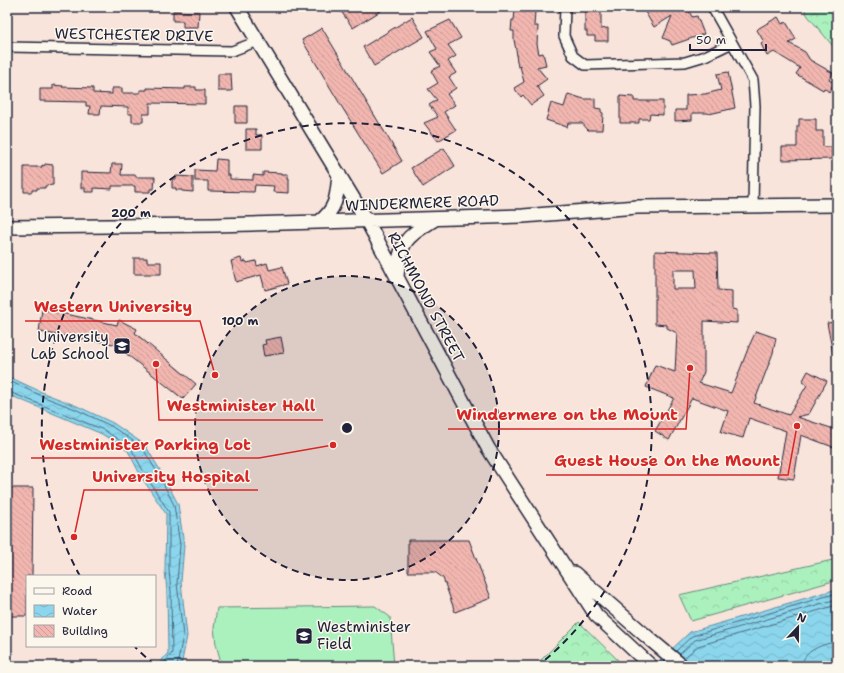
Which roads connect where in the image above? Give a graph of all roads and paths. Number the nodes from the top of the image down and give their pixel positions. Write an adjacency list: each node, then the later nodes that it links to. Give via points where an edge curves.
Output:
1 (237, 7): 4 (main road, RICHMOND STREET)
2 (565, 7): 5 (street, via 564,36 573,56 584,65 685,62)
3 (712, 7): 5 (street)
4 (258, 41): 6 (street, WESTCHESTER DRIVE, via 232,51); 7 (main road, RICHMOND STREET)
5 (732, 43): 9 (street, via 753,80)
6 (7, 46)
7 (339, 174): 11 (main road, RICHMOND STREET); 12 (main road, via 330,214)
8 (837, 205): 9 (main road, WINDERMERE ROAD)
9 (753, 206): 10 (main road, WINDERMERE ROAD, via 637,207 523,216)
10 (436, 219): 11 (main road, WINDERMERE ROAD); 14 (main road, via 416,232 403,245)
11 (367, 221): 12 (main road, WINDERMERE ROAD); 14 (main road, RICHMOND STREET)
12 (319, 222): 13 (main road, WINDERMERE ROAD, via 197,226)
13 (7, 227)
14 (397, 276): 15 (main road, RICHMOND STREET, via 488,448)
15 (561, 562): 16 (main road, RICHMOND STREET, via 596,616); 17 (main road, RICHMOND STREET)
16 (646, 663)
17 (682, 666)

